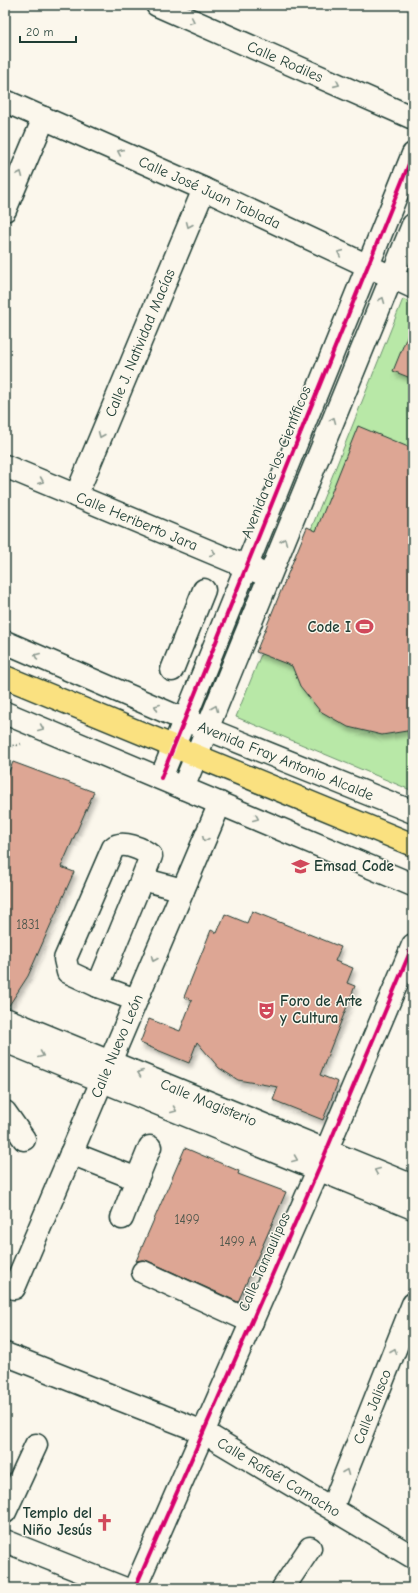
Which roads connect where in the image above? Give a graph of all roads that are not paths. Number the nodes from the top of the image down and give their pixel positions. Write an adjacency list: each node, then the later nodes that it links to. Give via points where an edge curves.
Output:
1 (157, 5): 4 (street, Calle Rodiles, one-way to 4)
2 (5, 101): 3 (street, Calle José Juan Tablada)
3 (44, 118): 6 (street, Calle José Juan Tablada, one-way to 3); 7 (street, one-way to 3)
4 (413, 118)
5 (413, 154): 9 (street, Avenida de los Científicos)
6 (204, 189): 9 (street, Calle José Juan Tablada, one-way to 6); 13 (street, Calle J. Natividad Macías, one-way to 13)
7 (5, 210)
8 (413, 225): 10 (street)
9 (366, 266): 10 (street, Calle José Juan Tablada); 14 (street, Avenida de los Científicos)
10 (391, 278): 11 (street, Calle José Juan Tablada); 15 (street, one-way to 10)
11 (413, 288)
12 (5, 466): 13 (street, Calle Heriberto Jara, one-way to 13)
13 (76, 496): 14 (street, Calle Heriberto Jara, one-way to 14)
14 (247, 568): 15 (street, Calle Heriberto Jara); 18 (street, Avenida de los Científicos)
15 (269, 577): 24 (street, one-way to 15)
16 (204, 590): 17 (street)
17 (189, 626): 18 (street); 20 (street)
18 (219, 637): 23 (street, Avenida de los Científicos)
19 (5, 642): 23 (street, Avenida Fray Antonio Alcalde, one-way to 19)
20 (172, 670)
21 (5, 677): 25 (main road, Avenida Fray Antonio Alcalde)
22 (5, 713): 27 (street, one-way to 27)
23 (185, 720): 24 (street, Avenida Fray Antonio Alcalde); 25 (street, Avenida de los Científicos)
24 (207, 728): 26 (street); 30 (street, Avenida Fray Antonio Alcalde)
25 (174, 748): 26 (main road, Avenida Fray Antonio Alcalde); 27 (street, Avenida de los Científicos)
26 (196, 757): 28 (street); 31 (main road, Avenida Fray Antonio Alcalde)
27 (161, 778): 28 (street)
28 (183, 788): 29 (street)
29 (220, 803): 33 (street, one-way to 33); 34 (street, Calle Nuevo León, one-way to 34)
30 (413, 812)
31 (413, 845)
32 (142, 879): 34 (street); 36 (street); 36 (street, via 151,856 122,843 117,844 113,848 65,960 68,972)
33 (413, 885)
34 (184, 890): 37 (street, Calle Nuevo León, one-way to 37)
35 (413, 945): 46 (street, Calle Tamaulipas)
36 (98, 986): 37 (street)
37 (136, 1000): 40 (street, Calle Nuevo León)
38 (5, 1019): 40 (street, Calle Magisterio)
39 (5, 1041): 41 (street, Calle Magisterio, one-way to 41)
40 (110, 1060): 41 (street, Calle Nuevo León); 46 (street, Calle Magisterio, one-way to 40)
41 (102, 1080): 45 (street, Calle Nuevo León); 46 (street, Calle Magisterio, one-way to 46)
42 (5, 1112): 43 (street)
43 (24, 1139)
44 (150, 1147): 47 (street)
45 (71, 1153): 47 (street); 52 (street, Calle Nuevo León)
46 (323, 1159): 48 (street, Calle Magisterio, one-way to 46); 49 (street, Calle Magisterio); 54 (street, Calle Tamaulipas)
47 (137, 1180): 50 (street)
48 (413, 1186)
49 (413, 1208)
50 (122, 1218)
51 (143, 1272): 54 (street)
52 (14, 1288)
53 (413, 1304): 58 (street, Calle Jalisco, one-way to 53)
54 (252, 1322): 56 (street, Calle Tamaulipas)
55 (5, 1354): 56 (street, Calle Rafaél Camacho)
56 (203, 1432): 58 (street, Calle Rafaél Camacho); 64 (street, Calle Tamaulipas)
57 (36, 1445): 59 (street)
58 (332, 1508): 62 (street, Calle Rafaél Camacho)
59 (5, 1512)
60 (5, 1541): 63 (street)
61 (310, 1548): 65 (street)
62 (413, 1557)
63 (123, 1588)
64 (135, 1588)
65 (283, 1588)

